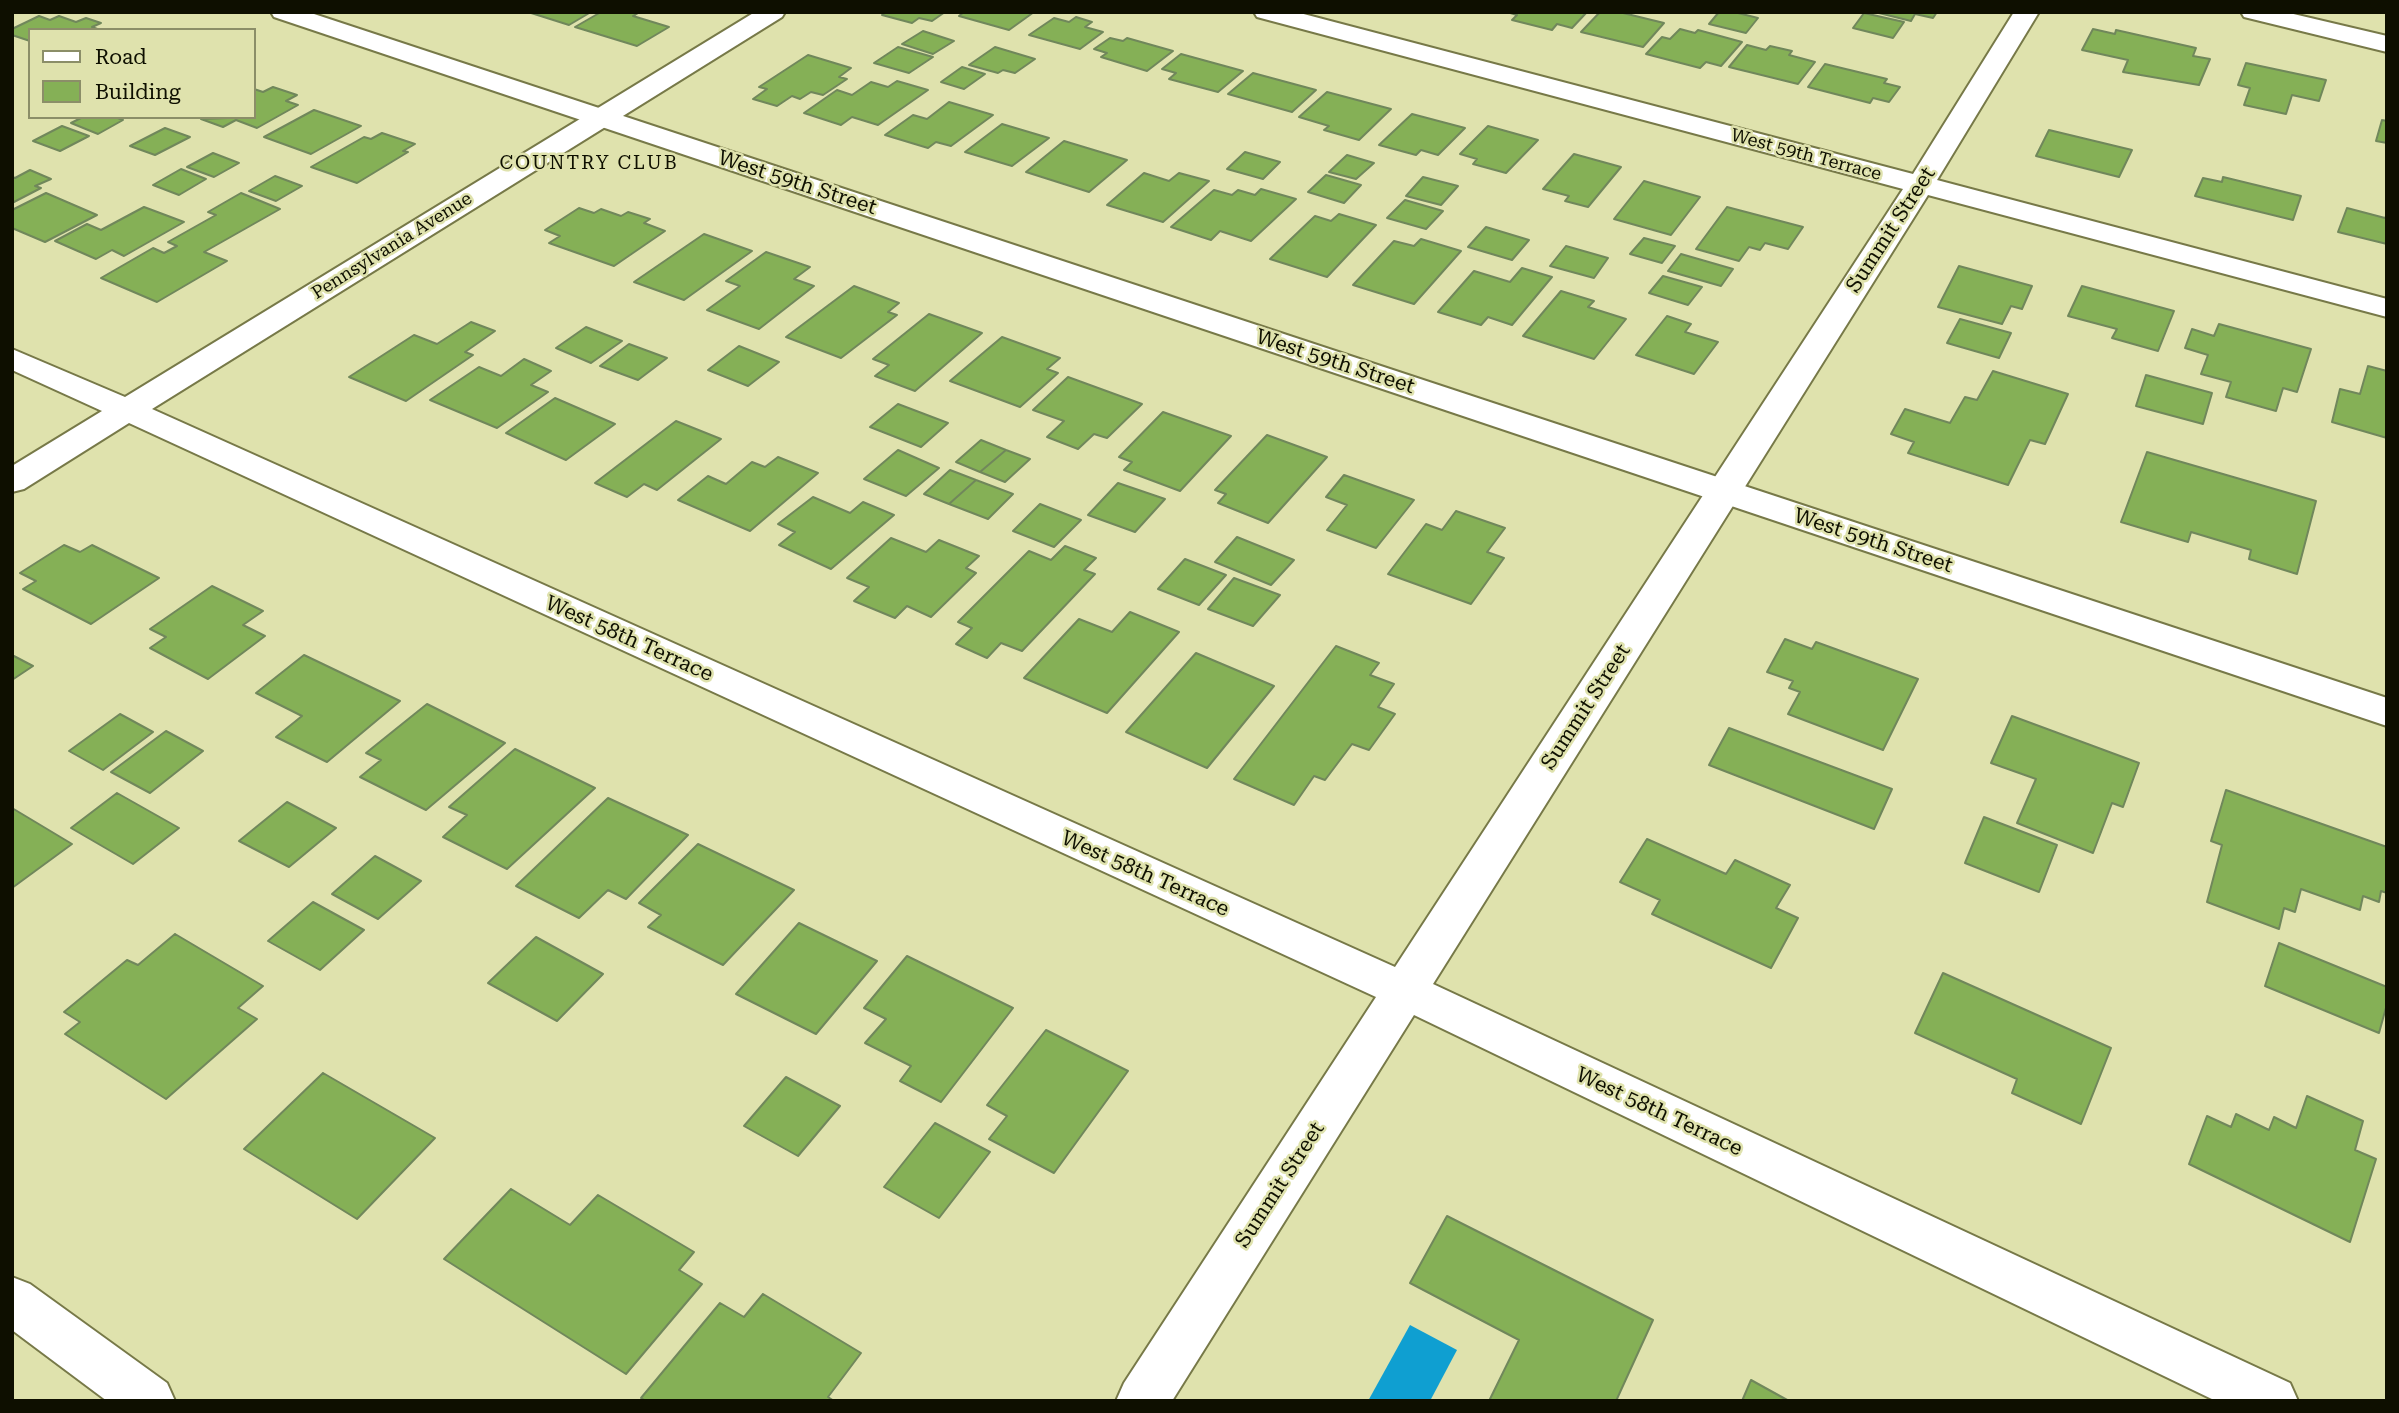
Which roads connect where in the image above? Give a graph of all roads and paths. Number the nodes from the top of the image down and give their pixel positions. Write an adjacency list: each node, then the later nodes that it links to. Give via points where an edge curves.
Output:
1 (283, 12): 7 (street, West 59th Street)
2 (773, 12): 7 (street, Pennsylvania Avenue)
3 (1266, 12): 8 (street, West 59th Terrace)
4 (2027, 12): 8 (street, Summit Street)
5 (2253, 12): 6 (street)
6 (2387, 44)
7 (600, 118): 11 (street, Pennsylvania Avenue); 13 (street, West 59th Street)
8 (1920, 185): 9 (street, West 59th Terrace); 13 (street, Summit Street)
9 (2387, 308)
10 (12, 358): 11 (street, West 58th Terrace)
11 (128, 411): 12 (street, Pennsylvania Avenue); 15 (street, West 58th Terrace)
12 (12, 481)
13 (1724, 491): 14 (street, West 59th Street); 15 (street, Summit Street)
14 (2387, 712)
15 (1403, 990): 18 (street, Summit Street); 19 (street, West 58th Terrace)
16 (12, 1300): 17 (street)
17 (149, 1401)
18 (1142, 1401)
19 (2272, 1401)

